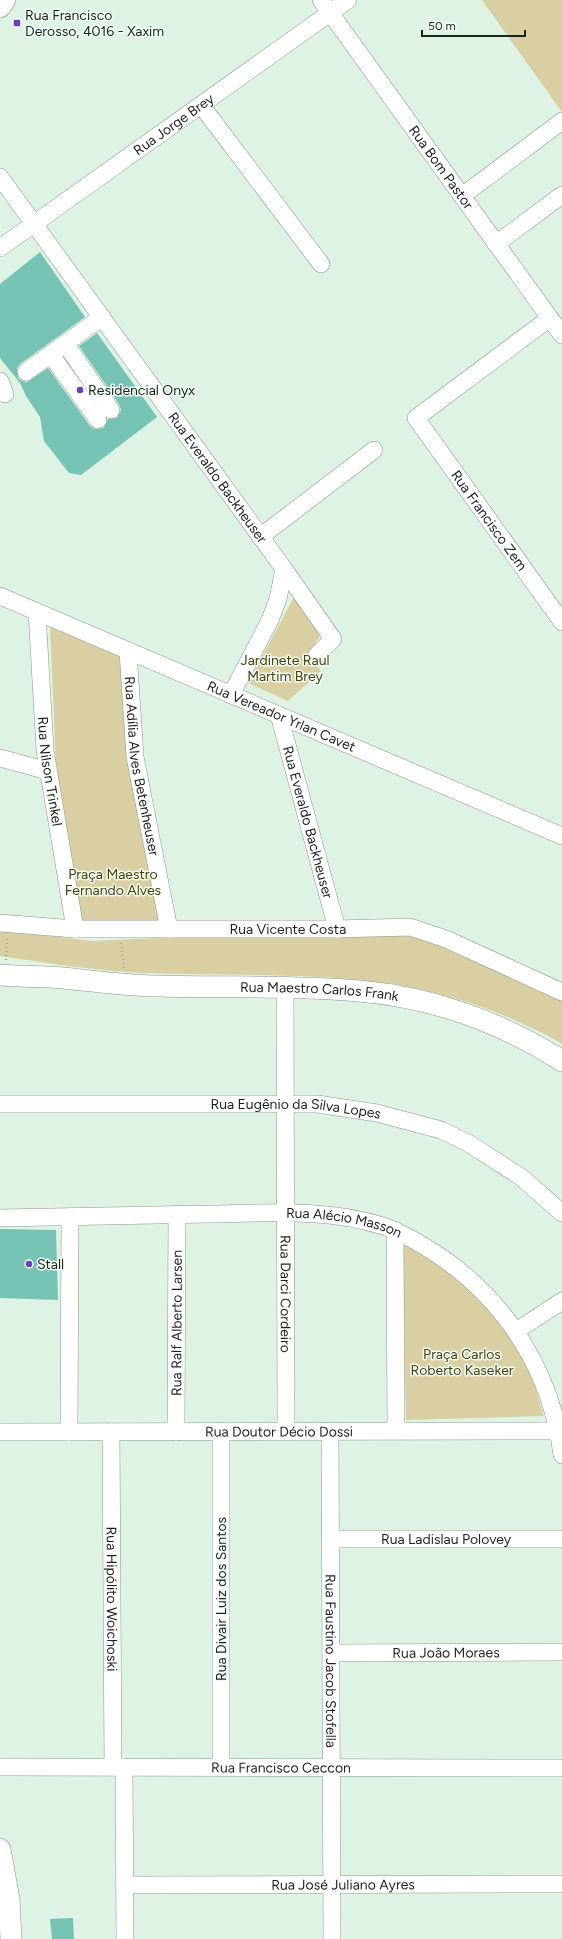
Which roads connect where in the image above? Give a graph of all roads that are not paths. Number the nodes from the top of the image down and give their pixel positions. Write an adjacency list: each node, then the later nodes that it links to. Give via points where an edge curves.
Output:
1 (5, 0): 4 (main road)
2 (348, 0): 3 (street, Rua Jorge Brey)
3 (326, 6): 5 (street, Rua Jorge Brey); 8 (street, Rua Bom Pastor)
4 (0, 7)
5 (202, 104): 10 (street, Rua Jorge Brey); 13 (street)
6 (562, 121): 8 (street)
7 (0, 177): 10 (street, Rua Everaldo Backheuser)
8 (462, 196): 11 (street, Rua Bom Pastor)
9 (562, 197): 11 (street)
10 (34, 224): 12 (street, Rua Jorge Brey); 14 (street, Rua Everaldo Backheuser)
11 (496, 244): 15 (street, Rua Bom Pastor)
12 (0, 248)
13 (321, 264)
14 (102, 317): 17 (street); 21 (street, Rua Everaldo Backheuser)
15 (550, 318): 16 (street, Rua Bom Pastor); 25 (street, Rua Francisco Zem, via 416,418)
16 (562, 335)
17 (65, 343): 18 (street); 18 (street, via 105,415)
18 (50, 354): 19 (street)
19 (26, 372)
20 (374, 450): 21 (street)
21 (260, 536): 22 (street, Rua Everaldo Backheuser)
22 (284, 569): 27 (street, Rua Everaldo Backheuser, via 333,639); 28 (street, via 278,599 270,620)
23 (0, 596): 24 (street, Rua Vereador Yrlan Cavet)
24 (37, 612): 26 (street, Rua Vereador Yrlan Cavet); 31 (street, Rua Nilson Trinkel)
25 (562, 622)
26 (128, 651): 28 (street, Rua Vereador Yrlan Cavet); 34 (street, Rua Adília Alves Betenheuser, via 136,763)
27 (317, 655)
28 (231, 695): 29 (street, Rua Vereador Yrlan Cavet)
29 (279, 715): 32 (street, Rua Vereador Yrlan Cavet); 36 (street, Rua Everaldo Backheuser)
30 (0, 758): 31 (street)
31 (48, 771): 35 (street, Rua Nilson Trinkel)
32 (562, 836)
33 (4, 924): 35 (street, Rua Vicente Costa)
34 (170, 928): 35 (street, Rua Vicente Costa); 36 (street, Rua Vicente Costa)
35 (75, 929)
36 (337, 929): 39 (street, Rua Vicente Costa, via 396,926 422,930)
37 (2, 968): 38 (main road, Rua Maestro Carlos Frank, via 63,978 126,984)
38 (285, 988): 40 (main road, Rua Maestro Carlos Frank, via 360,991 437,1005 496,1025); 42 (street, Rua Darci Cordeiro)
39 (562, 992)
40 (562, 1061)
41 (0, 1104): 42 (street, Rua Eugênio da Silva Lopes)
42 (285, 1104): 43 (street, Rua Darci Cordeiro); 44 (street, Rua Eugênio da Silva Lopes, via 346,1107 384,1114 441,1130 493,1157 521,1177)
43 (286, 1212): 45 (street, Rua Alécio Masson); 48 (street, Rua Alécio Masson, via 348,1218); 51 (street, Rua Darci Cordeiro)
44 (562, 1213)
45 (177, 1214): 46 (street, Rua Alécio Masson); 58 (street, Rua Ralf Alberto Larsen)
46 (70, 1217): 47 (street, Rua Alécio Masson); 56 (street)
47 (0, 1218)
48 (395, 1230): 50 (street, Rua Alécio Masson, via 431,1250 467,1277 499,1308); 53 (street)
49 (562, 1301): 50 (street)
50 (516, 1331): 54 (street, Rua Alécio Masson, via 534,1364)
51 (286, 1431): 52 (street, Rua Doutor Décio Dossi); 59 (street, Rua Doutor Décio Dossi)
52 (330, 1431): 53 (street, Rua Doutor Décio Dossi); 61 (street, Rua Faustino Jacob Stofella)
53 (396, 1431): 54 (street, Rua Doutor Décio Dossi)
54 (558, 1431): 60 (street, Rua Alécio Masson)
55 (0, 1432): 56 (street, Rua Doutor Décio Dossi)
56 (69, 1432): 57 (street, Rua Doutor Décio Dossi)
57 (111, 1432): 58 (street, Rua Doutor Décio Dossi); 66 (street, Rua Hipólito Woichoski)
58 (176, 1432): 59 (street, Rua Doutor Décio Dossi)
59 (221, 1432): 67 (street, Rua Divair Luiz dos Santos)
60 (562, 1455)
61 (331, 1539): 62 (street, Rua Ladislau Polovey); 64 (street, Rua Faustino Jacob Stofella)
62 (562, 1539)
63 (562, 1652): 64 (street, Rua João Moraes)
64 (331, 1653): 68 (street, Rua Faustino Jacob Stofella)
65 (0, 1767): 66 (street, Rua Francisco Ceccon)
66 (118, 1767): 67 (street, Rua Francisco Ceccon); 72 (street, Rua Hipólito Woichoski)
67 (221, 1768): 68 (street, Rua Francisco Ceccon)
68 (331, 1768): 69 (street, Rua Francisco Ceccon); 73 (street, Rua Faustino Jacob Stofella)
69 (562, 1768)
70 (1, 1854): 74 (main road, via 9,1899)
71 (562, 1884): 73 (street, Rua José Juliano Ayres)
72 (125, 1885): 73 (street, Rua José Juliano Ayres); 75 (street, Rua Hipólito Woichoski)
73 (332, 1885): 76 (street, Rua Faustino Jacob Stofella)
74 (11, 1939)
75 (125, 1939)
76 (332, 1939)

